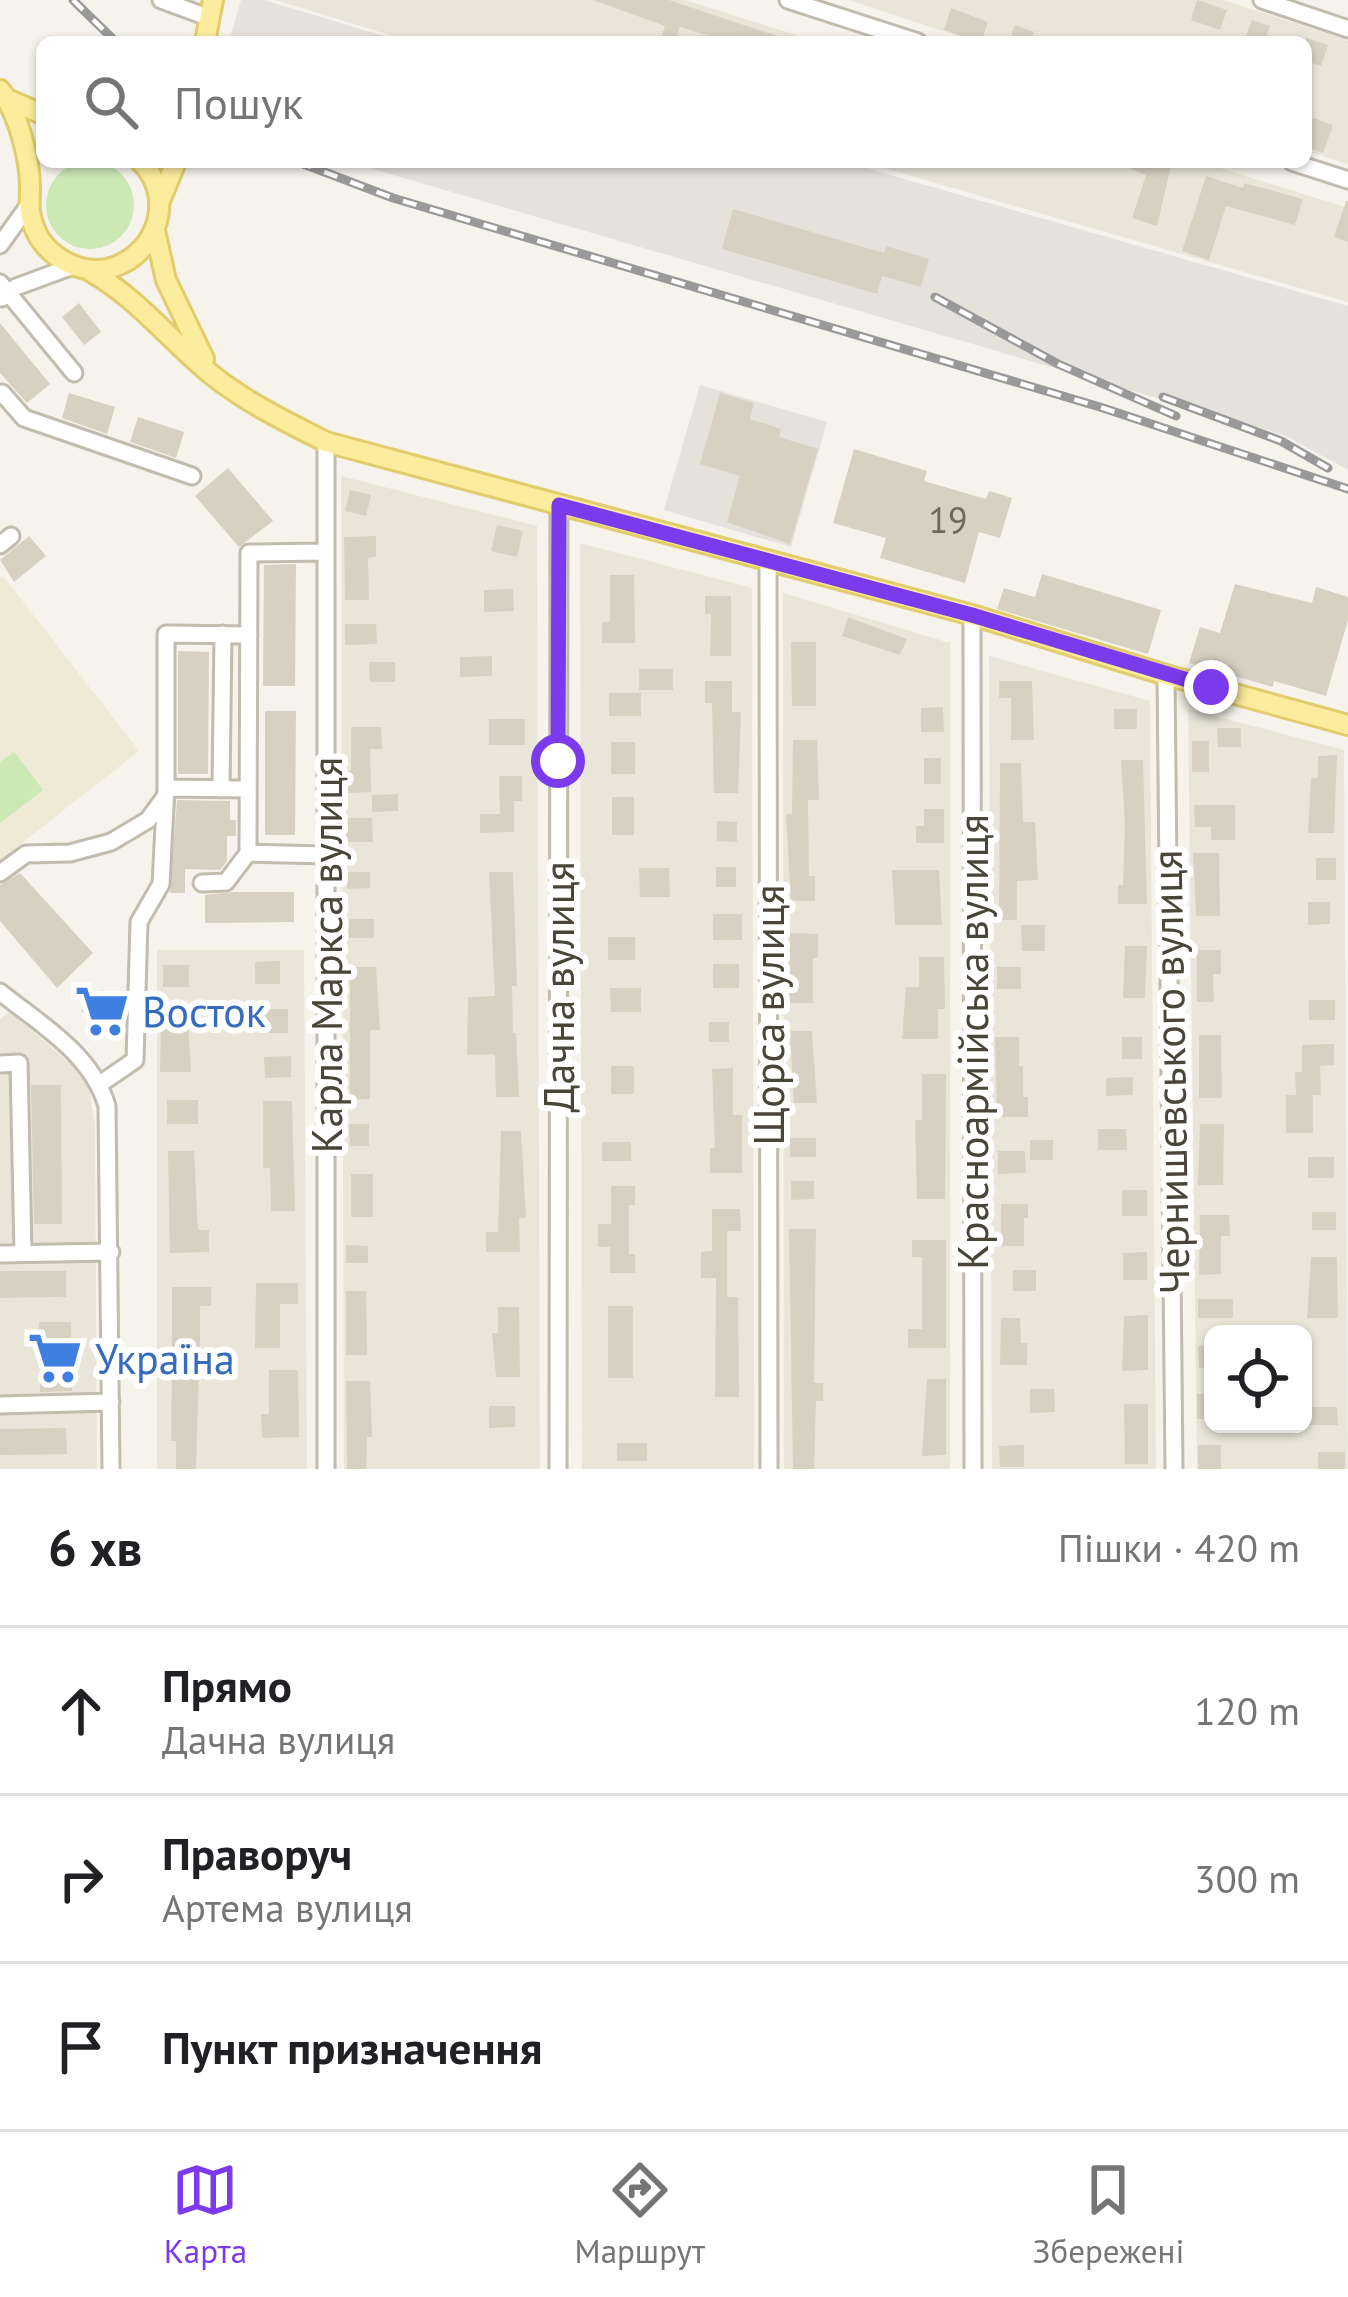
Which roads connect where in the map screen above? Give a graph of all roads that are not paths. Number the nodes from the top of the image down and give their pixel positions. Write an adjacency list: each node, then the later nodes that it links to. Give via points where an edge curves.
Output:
1 (161, 0): 4 (street)
2 (788, 0): 6 (street)
3 (1262, 0): 5 (street)
4 (212, 9)
5 (1348, 29)
6 (899, 36)
7 (4, 94): 8 (main road); 14 (main road)
8 (36, 111)
9 (38, 168): 14 (main road)
10 (147, 168): 15 (main road)
11 (174, 168): 15 (main road)
12 (1312, 168): 13 (street)
13 (1348, 179)
14 (30, 185): 16 (main road)
15 (160, 201): 17 (main road)
16 (28, 206): 18 (street); 19 (main road, via 47,249)
17 (155, 231): 19 (main road, via 126,262); 22 (main road, via 166,280)
18 (0, 245)
19 (82, 268): 20 (street); 22 (main road, via 126,291)
20 (3, 292): 21 (street)
21 (74, 373)
22 (211, 374): 24 (main road)
23 (0, 395): 25 (street, via 24,418)
24 (326, 442): 26 (main road); 27 (street, Карла Маркса вулиця)
25 (192, 476)
26 (559, 505): 28 (main road); 51 (street, Дачна вулиця)
27 (326, 552): 31 (street, via 249,553); 38 (street, Карла Маркса вулиця)
28 (768, 562): 29 (main road); 52 (street, Щорса вулиця)
29 (972, 615): 32 (main road); 53 (street, Красноармійська вулиця)
30 (223, 634): 31 (street); 34 (street); 36 (street, via 166,634)
31 (249, 635): 35 (street)
32 (1166, 675): 33 (main road); 54 (street, Чернишевського вулиця)
33 (1348, 724)
34 (221, 789): 35 (street); 36 (street)
35 (248, 789): 37 (street)
36 (166, 792): 39 (street, via 148,820 111,842 70,854 26,854); 43 (street, via 161,884 139,922 135,1060)
37 (248, 853): 38 (street); 40 (street, via 226,882)
38 (326, 855): 50 (street, Карла Маркса вулиця)
39 (0, 873)
40 (202, 883)
41 (0, 992): 43 (street, via 78,1055)
42 (0, 1064): 45 (street, via 19,1063)
43 (100, 1084): 44 (street)
44 (111, 1252): 45 (street); 47 (street)
45 (22, 1253): 46 (street)
46 (0, 1254)
47 (111, 1402): 48 (street); 49 (street)
48 (0, 1405)
49 (111, 1469)
50 (326, 1469)
51 (558, 1469)
52 (769, 1469)
53 (973, 1469)
54 (1174, 1469)

